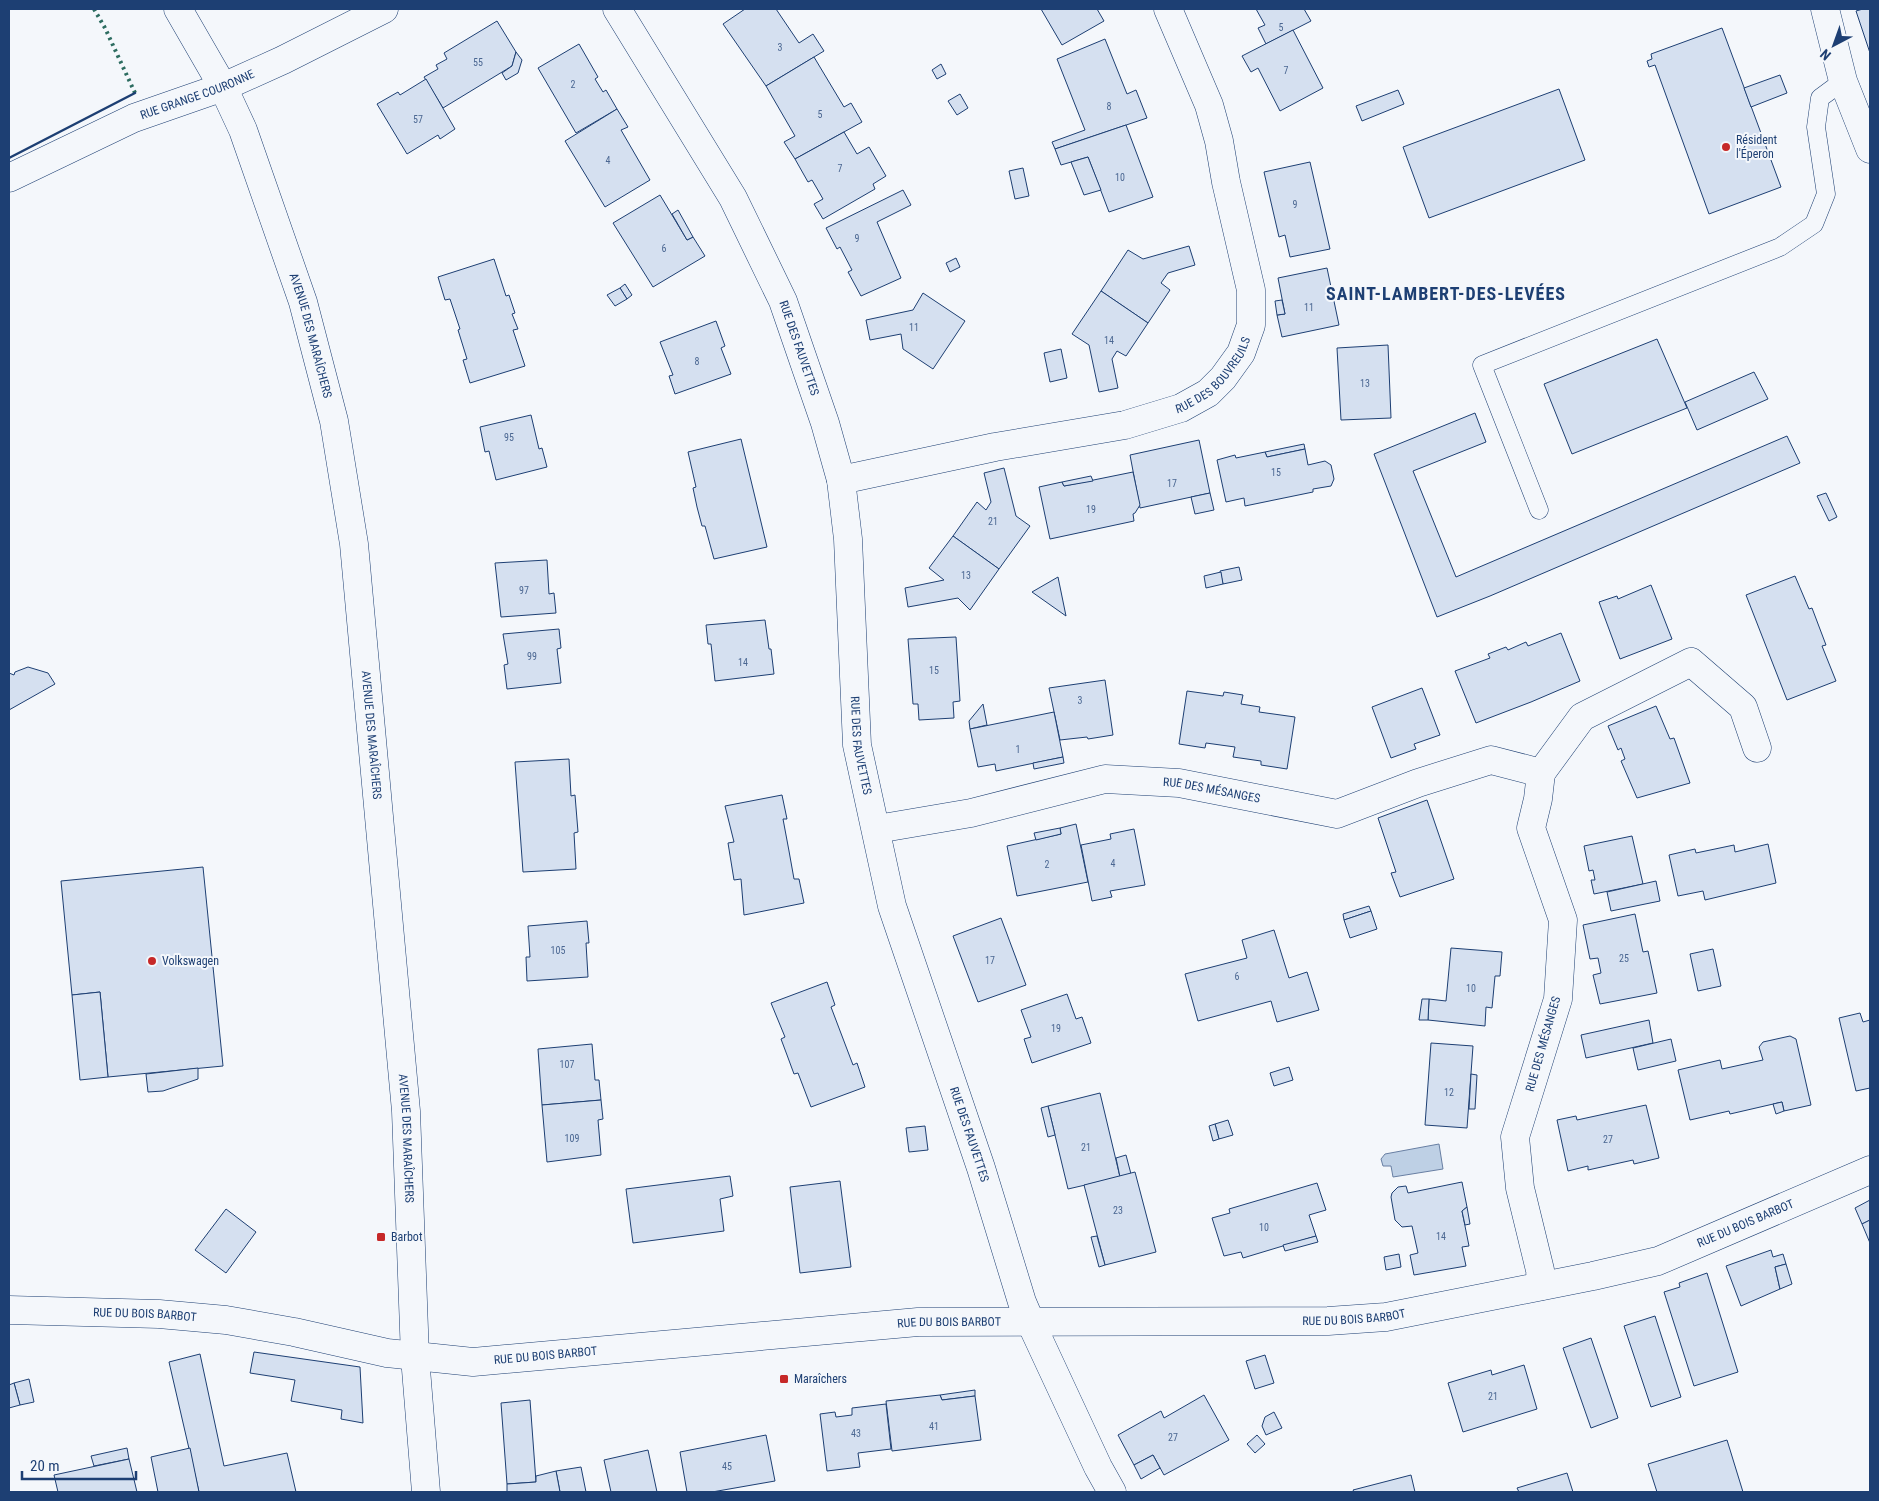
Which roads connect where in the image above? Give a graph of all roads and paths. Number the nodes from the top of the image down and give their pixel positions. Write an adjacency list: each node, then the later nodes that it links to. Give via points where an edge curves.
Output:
1 (178, 9): 7 (street, AVENUE DES MARAÎCHERS)
2 (384, 9): 7 (street, RUE GRANGE COURONNE)
3 (617, 9): 10 (street, RUE DES FAUVETTES, via 733,198 783,301)
4 (1168, 9): 10 (street, RUE DES BOUVREUILS, via 1209,105 1251,290 1251,325 1241,352 1224,378 1208,393 1181,408 1124,425 995,447)
5 (1825, 9): 6 (street)
6 (1843, 81): 8 (street); 11 (lane, via 1820,98 1816,127 1826,194 1814,224 1780,247 1482,365)
7 (223, 87): 9 (street, RUE GRANGE COURONNE, via 134,118); 19 (street, AVENUE DES MARAÎCHERS, via 243,130 303,302 334,420 354,544 406,1112)
8 (1870, 149)
9 (9, 178)
10 (841, 480): 14 (street, RUE DES FAUVETTES, via 848,539 858,745)
11 (1539, 510)
12 (1757, 748): 13 (street, RUE DES MÉSANGES, via 1743,707 1691,662 1582,717)
13 (1541, 773): 14 (street, RUE DES MÉSANGES, via 1492,760 1418,783 1337,814 1179,783 1105,779 971,813); 16 (street, RUE DES MÉSANGES, via 1531,828 1563,920 1558,999 1515,1137 1520,1188)
14 (877, 829): 18 (street, RUE DES FAUVETTES, via 892,906)
15 (1870, 1170): 16 (street, RUE DU BOIS BARBOT, via 1658,1261)
16 (1541, 1286): 18 (street, RUE DU BOIS BARBOT, via 1376,1318)
17 (9, 1310): 19 (street, RUE DU BOIS BARBOT, via 159,1314 226,1320)
18 (1031, 1323): 19 (street, RUE DU BOIS BARBOT, via 918,1322 473,1362); 21 (street, RUE DES FAUVETTES)
19 (415, 1357): 20 (street, AVENUE DES MARAÎCHERS)
20 (426, 1492)
21 (1112, 1492)

